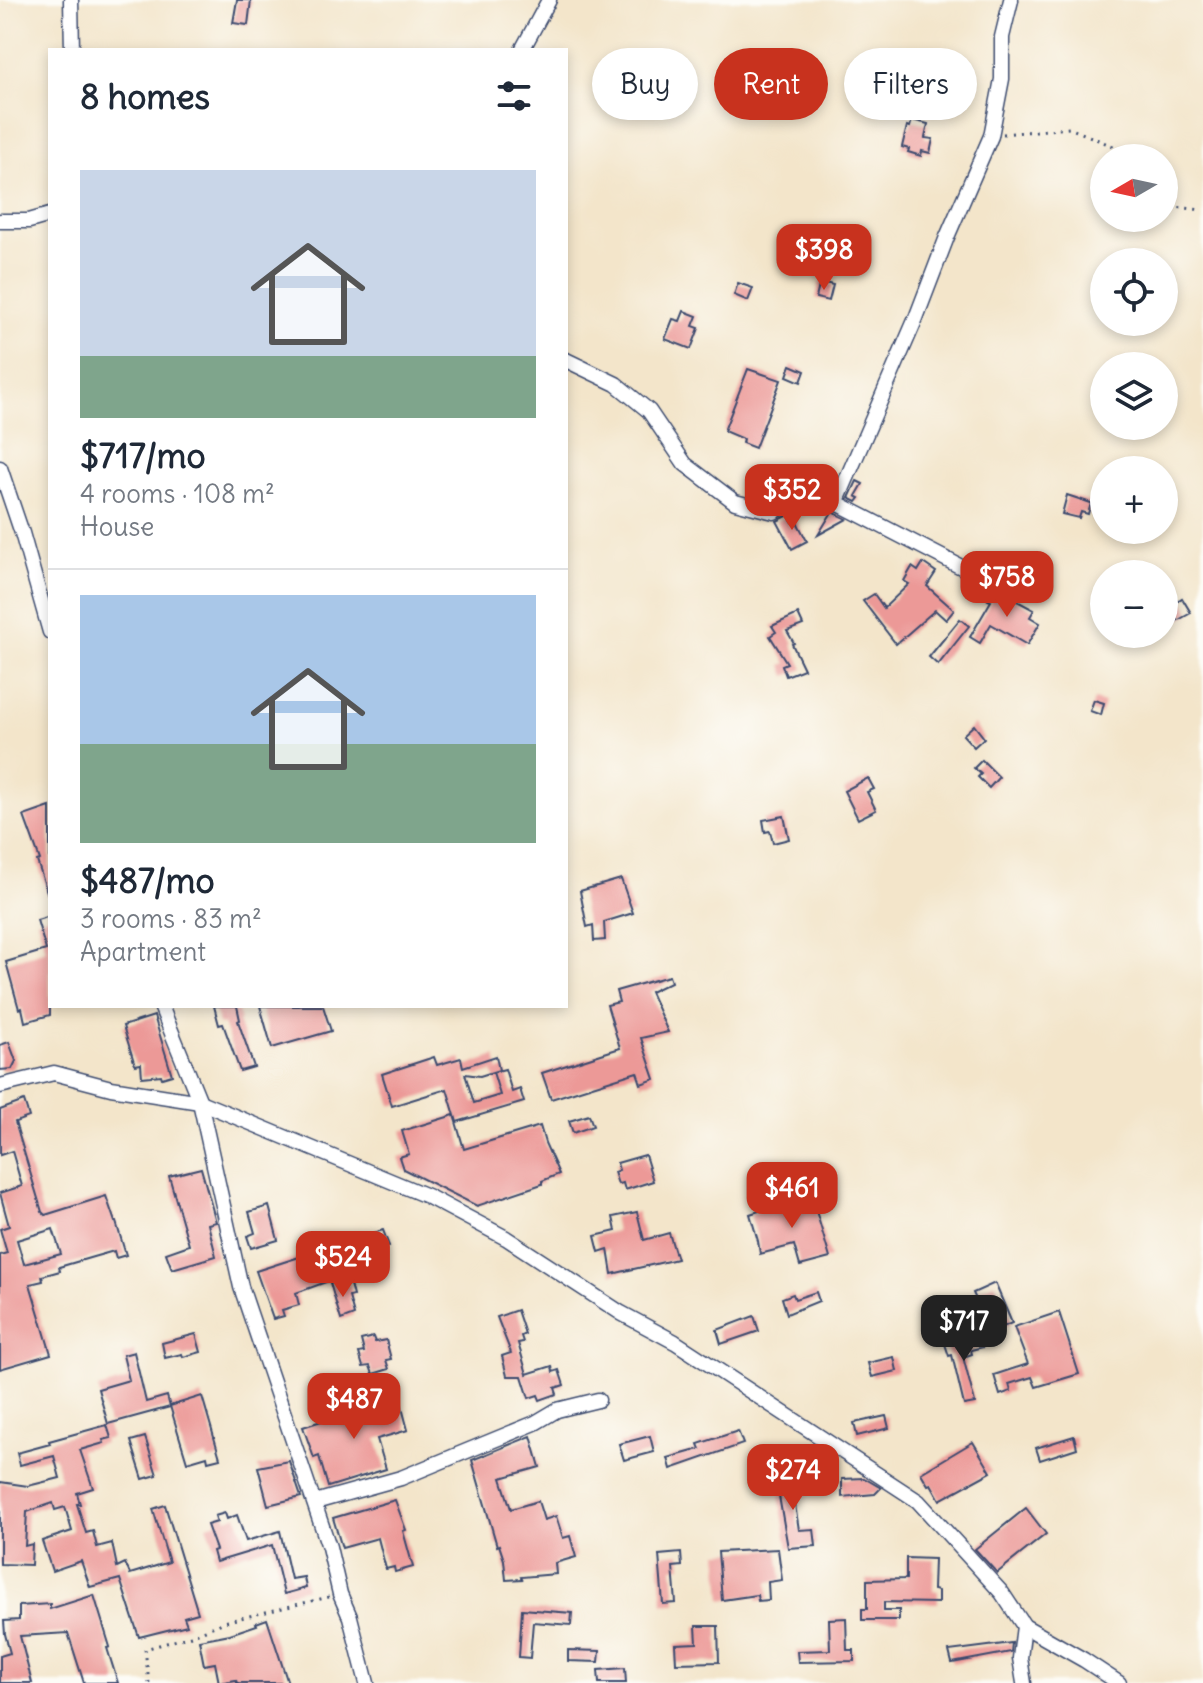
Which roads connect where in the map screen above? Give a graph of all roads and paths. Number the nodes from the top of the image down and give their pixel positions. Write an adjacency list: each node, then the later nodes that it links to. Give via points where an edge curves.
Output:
1 (71, 0): 4 (street)
2 (549, 0): 5 (street)
3 (1011, 0): 6 (street)
4 (72, 48)
5 (523, 48)
6 (991, 136): 7 (path, via 1069,128); 14 (street)
7 (1108, 144)
8 (1178, 207): 9 (path)
9 (1203, 210)
10 (48, 216): 11 (street)
11 (0, 221)
12 (568, 361): 14 (street, via 616,384 649,411 685,464 735,502 774,512 812,490)
13 (0, 468): 16 (street)
14 (837, 501): 15 (street)
15 (998, 586)
16 (48, 625)
17 (162, 1008): 19 (street)
18 (0, 1086): 19 (street, via 54,1073)
19 (200, 1102): 21 (street, via 241,1287); 23 (street, via 427,1196 675,1342 918,1501 1002,1593)
20 (598, 1400): 21 (street, via 557,1410 401,1478)
21 (315, 1502): 22 (street)
22 (340, 1594): 24 (path, via 224,1622 145,1649); 25 (street)
23 (1024, 1626): 26 (street); 27 (street)
24 (149, 1683)
25 (367, 1683)
26 (1024, 1683)
27 (1119, 1683)

